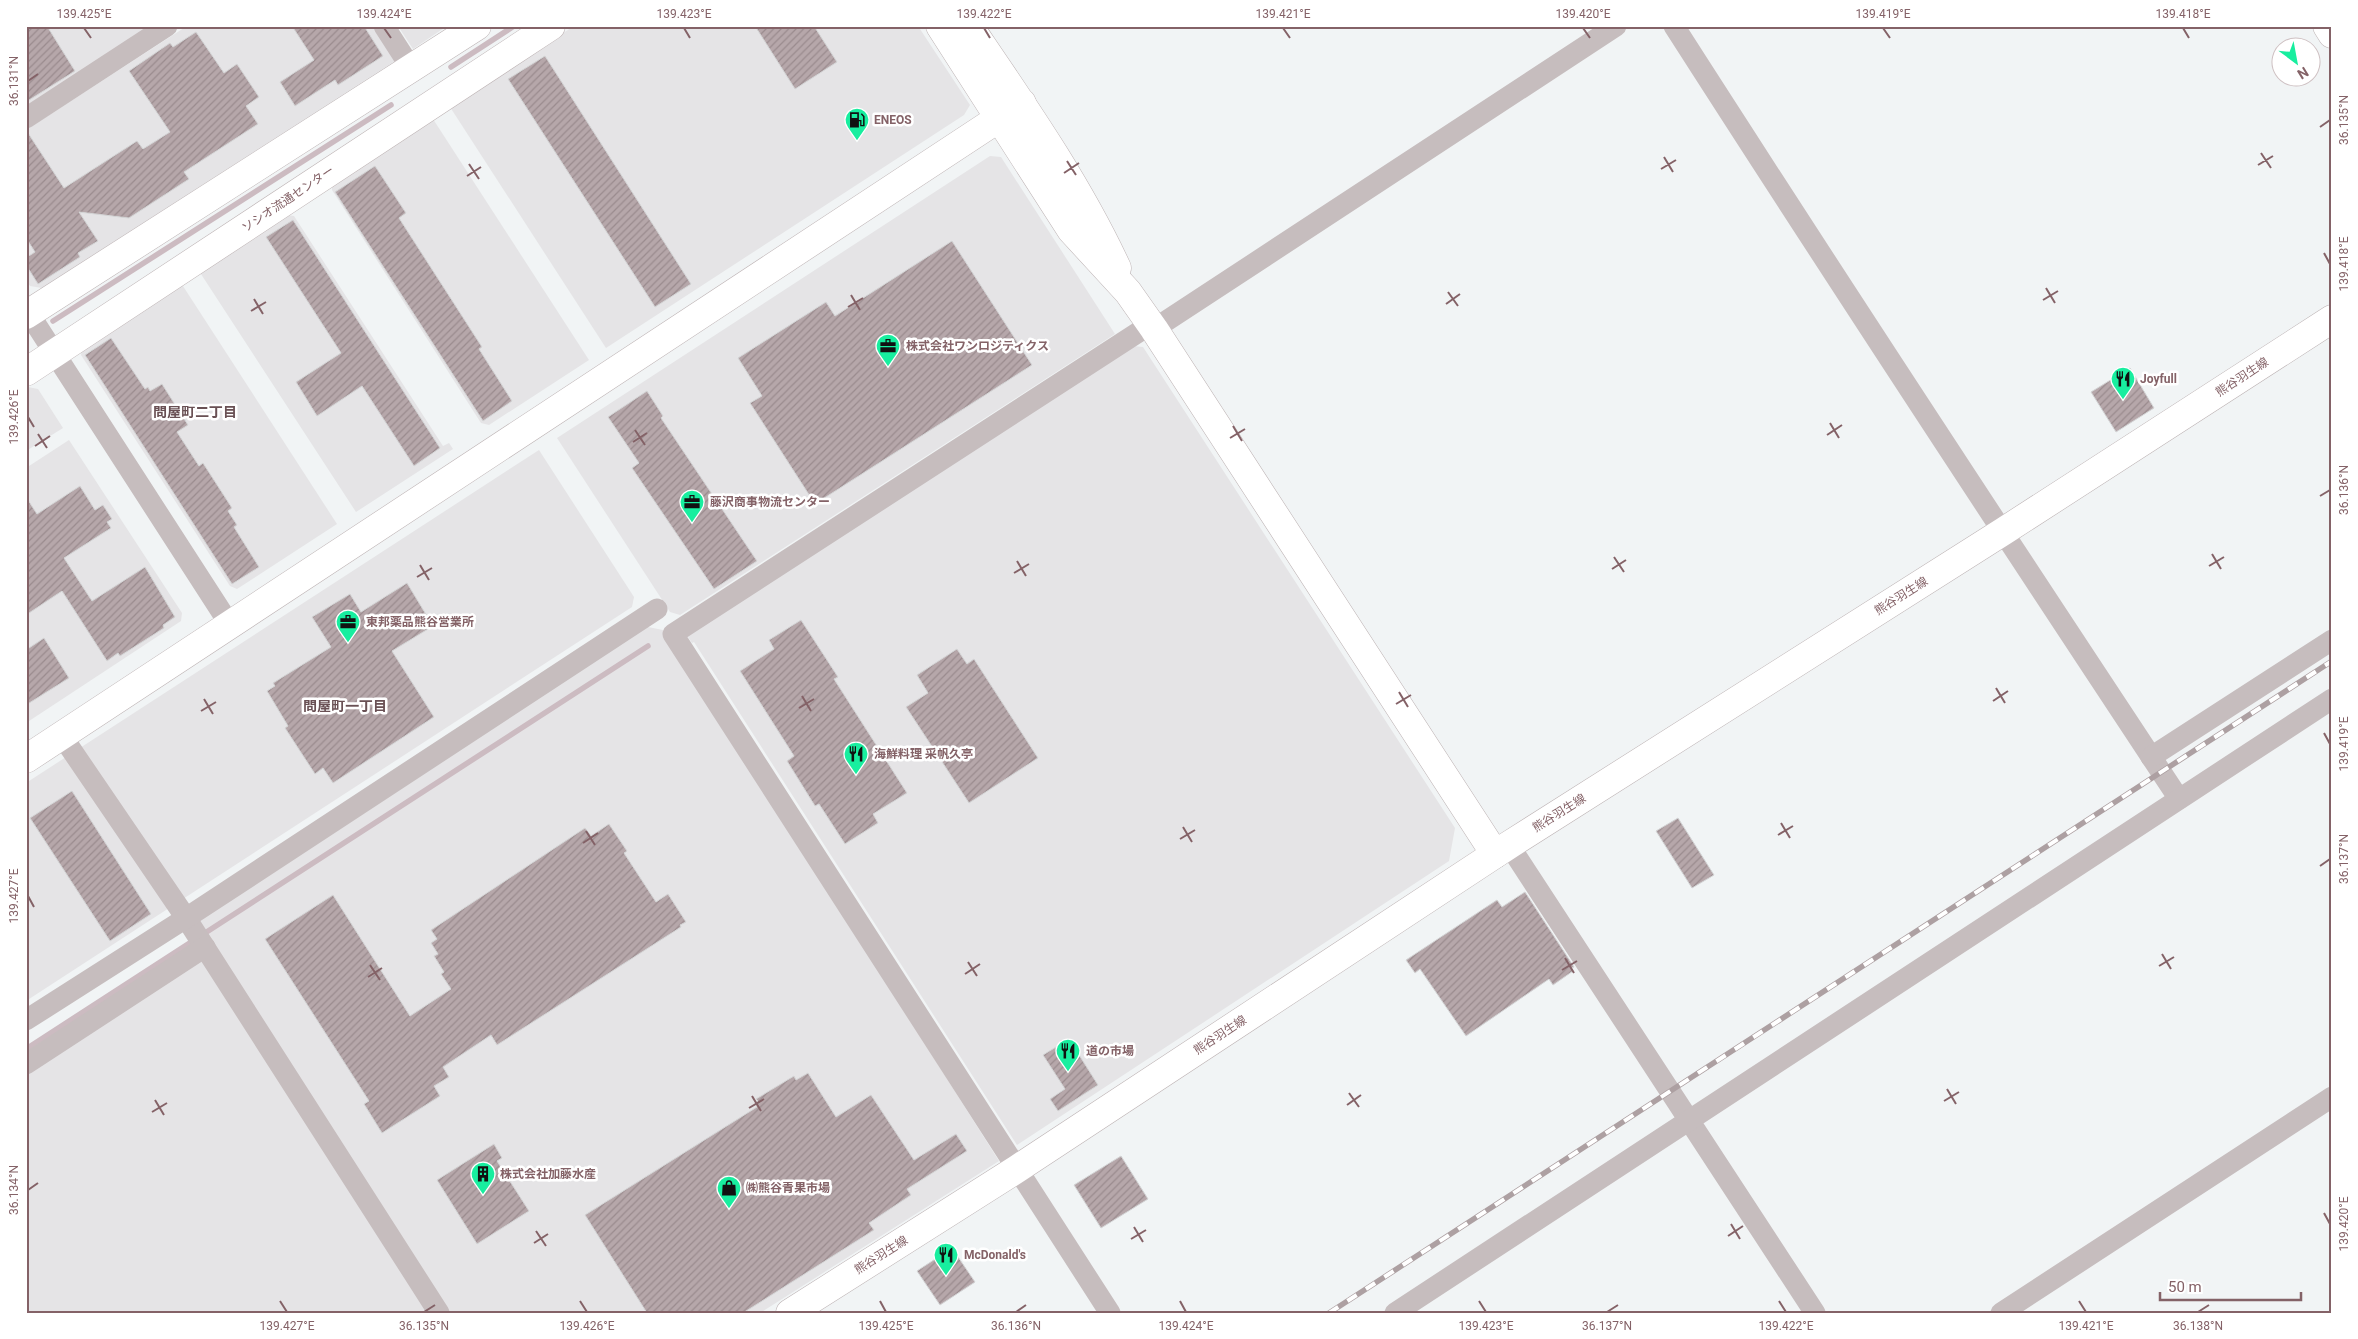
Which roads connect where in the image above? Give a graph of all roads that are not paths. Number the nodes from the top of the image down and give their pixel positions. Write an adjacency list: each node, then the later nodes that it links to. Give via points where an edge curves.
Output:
1 (167, 26): 13 (street)
2 (384, 26): 11 (street)
3 (477, 26): 11 (street)
4 (551, 26): 17 (street, ソシオ流通センター)
5 (940, 26): 12 (street)
6 (969, 26): 12 (street)
7 (1616, 26): 16 (street)
8 (1674, 26): 19 (street, via 1833,274)
9 (2327, 26): 10 (street)
10 (2332, 34)
11 (411, 68): 14 (street)
12 (1011, 110): 16 (street, via 1071,230 1128,292); 21 (street)
13 (26, 118)
14 (27, 312): 17 (street)
15 (2332, 319): 19 (street, 熊谷羽生線)
16 (1152, 326): 28 (street); 35 (street, via 673,634)
17 (55, 354): 18 (street, ソシオ流通センター); 21 (street)
18 (26, 372)
19 (2004, 531): 25 (street); 28 (street, 熊谷羽生線)
20 (656, 609): 29 (street)
21 (230, 625): 24 (street)
22 (2332, 640): 25 (street)
23 (2332, 700): 27 (street)
24 (62, 736): 26 (street); 29 (street)
25 (2151, 757): 27 (street)
26 (26, 759)
27 (2179, 799): 34 (street)
28 (1502, 849): 34 (street); 35 (street, 熊谷羽生線)
29 (186, 918): 30 (street); 31 (street)
30 (205, 947): 32 (street); 37 (street)
31 (26, 1020)
32 (26, 1064)
33 (2332, 1097): 43 (street)
34 (1689, 1119): 41 (street); 42 (street)
35 (1017, 1169): 36 (street); 38 (street, 熊谷羽生線)
36 (1094, 1289): 39 (street, via 1094,1307); 40 (street)
37 (439, 1313)
38 (790, 1313)
39 (1090, 1313)
40 (1110, 1313)
41 (1395, 1313)
42 (1815, 1313)
43 (2001, 1313)

